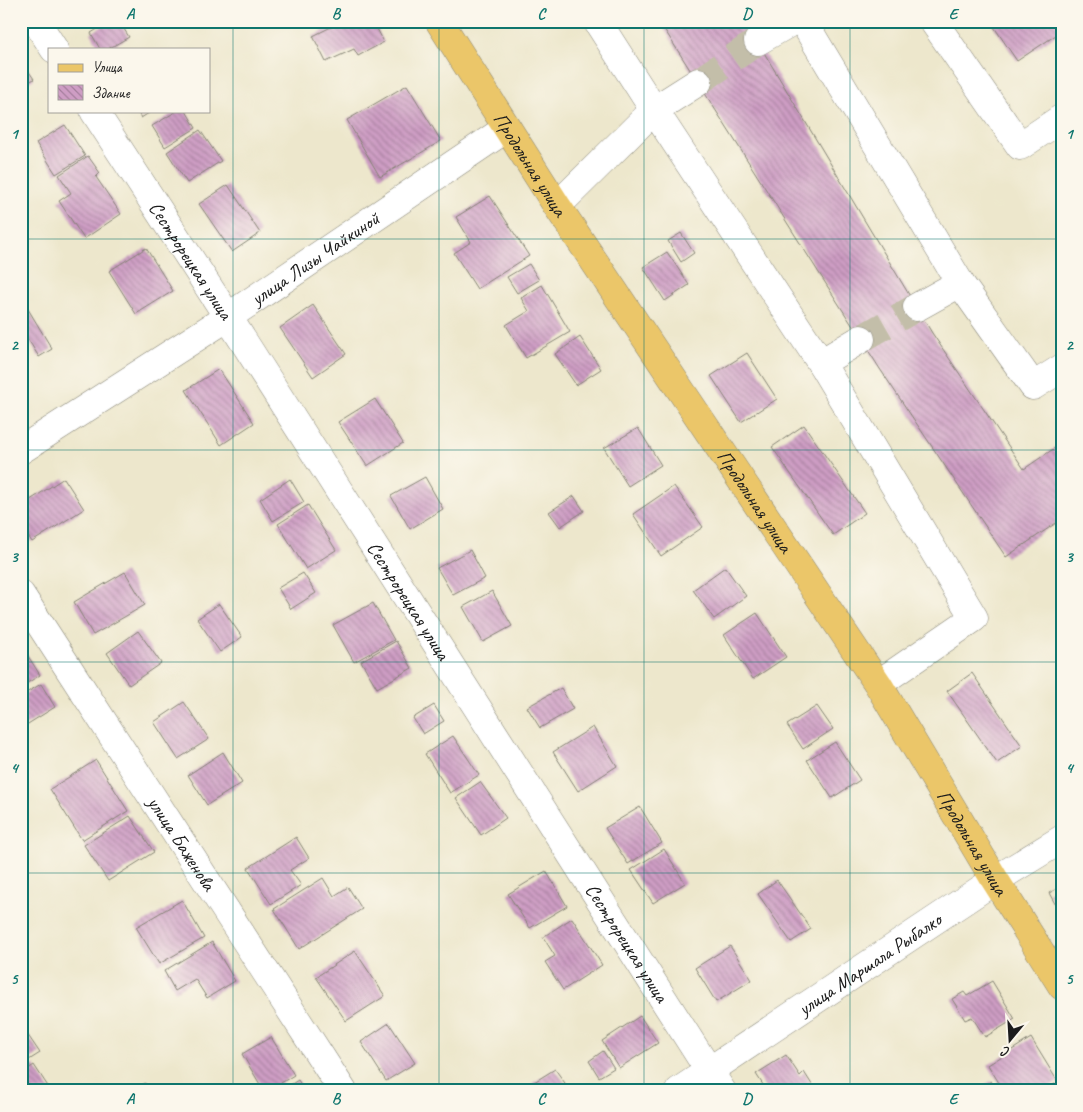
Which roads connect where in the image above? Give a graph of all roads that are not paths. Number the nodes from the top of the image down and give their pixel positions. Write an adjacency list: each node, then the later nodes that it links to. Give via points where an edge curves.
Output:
1 (36, 21): 8 (street)
2 (439, 21): 13 (main road, Продольная улица)
3 (597, 21): 10 (street)
4 (792, 21): 7 (street)
5 (802, 21): 15 (street)
6 (934, 21): 12 (street, via 1020,146)
7 (758, 41)
8 (53, 48)
9 (698, 82): 10 (street)
10 (654, 110): 14 (street); 19 (street)
11 (95, 112): 17 (street, Сестрорецкая улица)
12 (1062, 118)
13 (506, 128): 14 (main road, Продольная улица); 17 (street, улица Лизы Чайкиной)
14 (557, 206): 23 (main road, Продольная улица)
15 (960, 283): 16 (street); 20 (street, via 1034,386)
16 (917, 308)
17 (228, 317): 21 (street, улица Лизы Чайкиной); 27 (street, Сестрорецкая улица)
18 (861, 339): 19 (street)
19 (821, 363): 23 (street, via 974,618)
20 (1062, 368)
21 (21, 450)
22 (21, 595): 28 (street, улица Баженова)
23 (878, 684): 25 (main road, Продольная улица)
24 (1062, 839): 25 (street, улица Маршала Рыбалко)
25 (995, 880): 26 (main road, Продольная улица); 27 (street, улица Маршала Рыбалко)
26 (1062, 986)
27 (715, 1081): 29 (street, улица Маршала Рыбалко)
28 (343, 1091)
29 (679, 1091)

